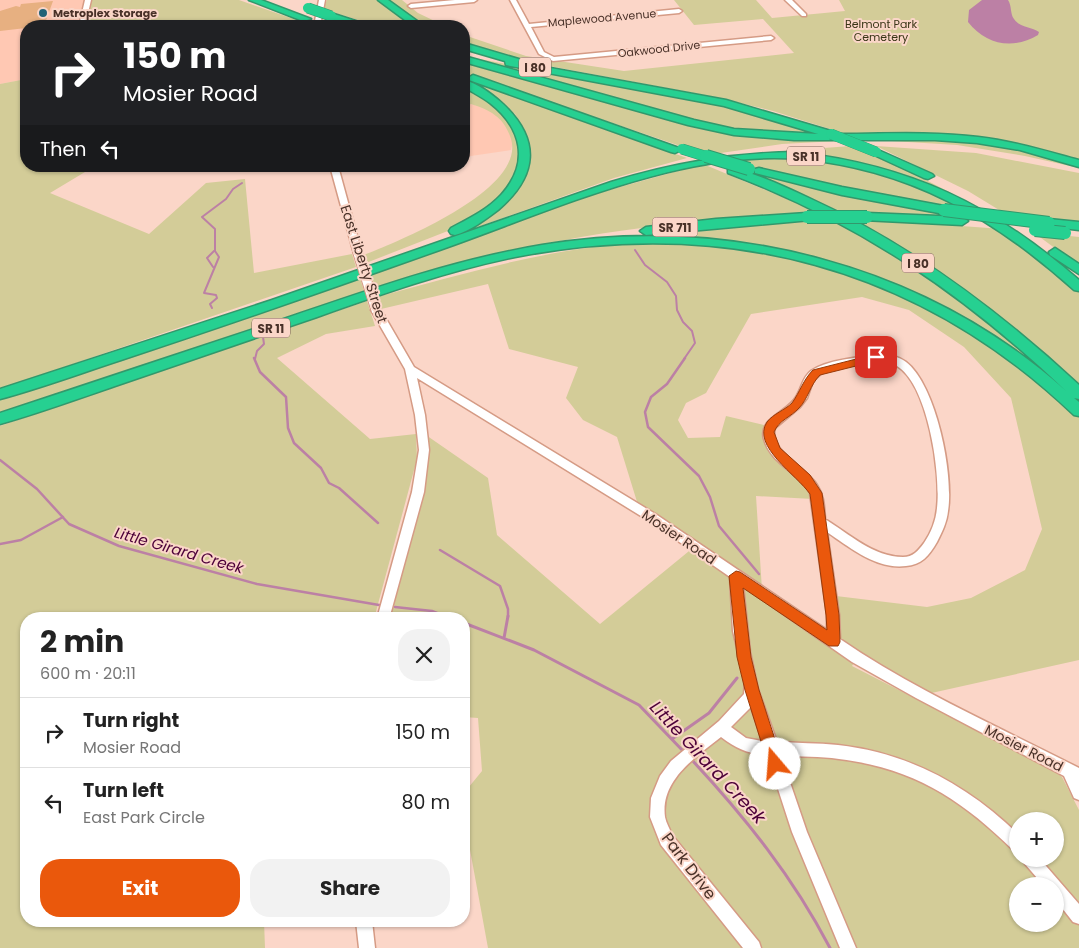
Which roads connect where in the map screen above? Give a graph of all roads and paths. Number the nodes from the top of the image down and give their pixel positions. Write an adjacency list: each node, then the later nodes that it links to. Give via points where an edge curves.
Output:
1 (88, 0): 14 (street)
2 (246, 0): 12 (highway)
3 (253, 0): 12 (highway)
4 (322, 0): 16 (street)
5 (382, 0): 18 (highway)
6 (474, 0): 9 (street)
7 (513, 0): 19 (street)
8 (788, 0): 13 (street)
9 (411, 6)
10 (304, 7): 17 (highway, bridge)
11 (679, 11): 19 (street, Maplewood Avenue)
12 (292, 14): 15 (highway)
13 (804, 15)
14 (83, 20)
15 (309, 20)
16 (319, 20)
17 (343, 20)
18 (411, 20)
19 (526, 26): 20 (street, Oakwood Drive, via 541,53 547,58 557,59)
20 (771, 38)
21 (470, 48): 25 (highway)
22 (470, 54): 25 (highway, I 80)
23 (470, 60): 31 (highway, via 684,121 734,132 794,137 977,140 1021,147)
24 (470, 77): 29 (highway, I 80)
25 (607, 80): 27 (highway, I 80, via 734,105)
26 (470, 86): 43 (highway, via 496,100 521,127 526,156 521,174 511,189 490,210 461,228)
27 (831, 134): 28 (highway, I 80, bridge)
28 (850, 141): 30 (highway, I 80, bridge)
29 (678, 150): 34 (highway, bridge, via 842,191); 46 (highway, I 80, via 772,186 829,213 923,266 1002,323)
30 (879, 152): 40 (highway, via 946,182 982,203); 41 (highway, I 80, via 977,204 1021,233)
31 (1079, 164)
32 (1079, 170): 35 (highway, via 1007,155 935,146 867,143 786,146 664,166)
33 (336, 172): 44 (street, East Liberty Street, bridge, via 376,310)
34 (944, 210): 37 (highway, bridge)
35 (506, 221): 42 (highway, SR 11, via 619,183 699,163 751,156 814,157 880,169 946,194 1007,228); 43 (highway, SR 11)
36 (1079, 226): 37 (highway)
37 (1058, 228): 38 (highway); 39 (highway, SR 711, bridge, via 962,221 807,217 662,228)
38 (1079, 233)
39 (545, 248): 47 (highway, SR 11, via 615,241 694,240 761,248 836,266 895,287 962,320 1017,357); 48 (highway, SR 11, via 479,262 387,288)
40 (1079, 270)
41 (1079, 281)
42 (1079, 286)
43 (286, 300): 45 (highway, SR 11)
44 (410, 369): 50 (street, Mosier Road, via 624,500); 51 (street, East Liberty Street, via 422,433 423,470)
45 (0, 394)
46 (1079, 394)
47 (1079, 411)
48 (0, 419)
49 (821, 522): 49 (street, via 878,556 904,562 917,559 936,530 943,507 936,428 923,394 909,371 897,361 882,357 824,369 812,376 796,405 772,423 769,432 771,444 814,489); 52 (street, via 833,615)
50 (736, 576): 52 (street, Mosier Road); 53 (street, via 743,647)
51 (385, 612)
52 (833, 642): 56 (street, Mosier Road, via 921,694)
53 (752, 690): 54 (street, Park Drive); 55 (street)
54 (722, 729): 55 (street, via 742,744); 65 (street, Park Drive, via 698,746 662,785 657,812 666,840)
55 (770, 749): 58 (street, via 838,752 929,775 950,786); 66 (street)
56 (1074, 774): 57 (street)
57 (1079, 792)
58 (1009, 837)
59 (1037, 867): 60 (street)
60 (1046, 877)
61 (1064, 898): 62 (street)
62 (1079, 916)
63 (365, 927): 64 (street)
64 (367, 948)
65 (753, 948)
66 (848, 948)

